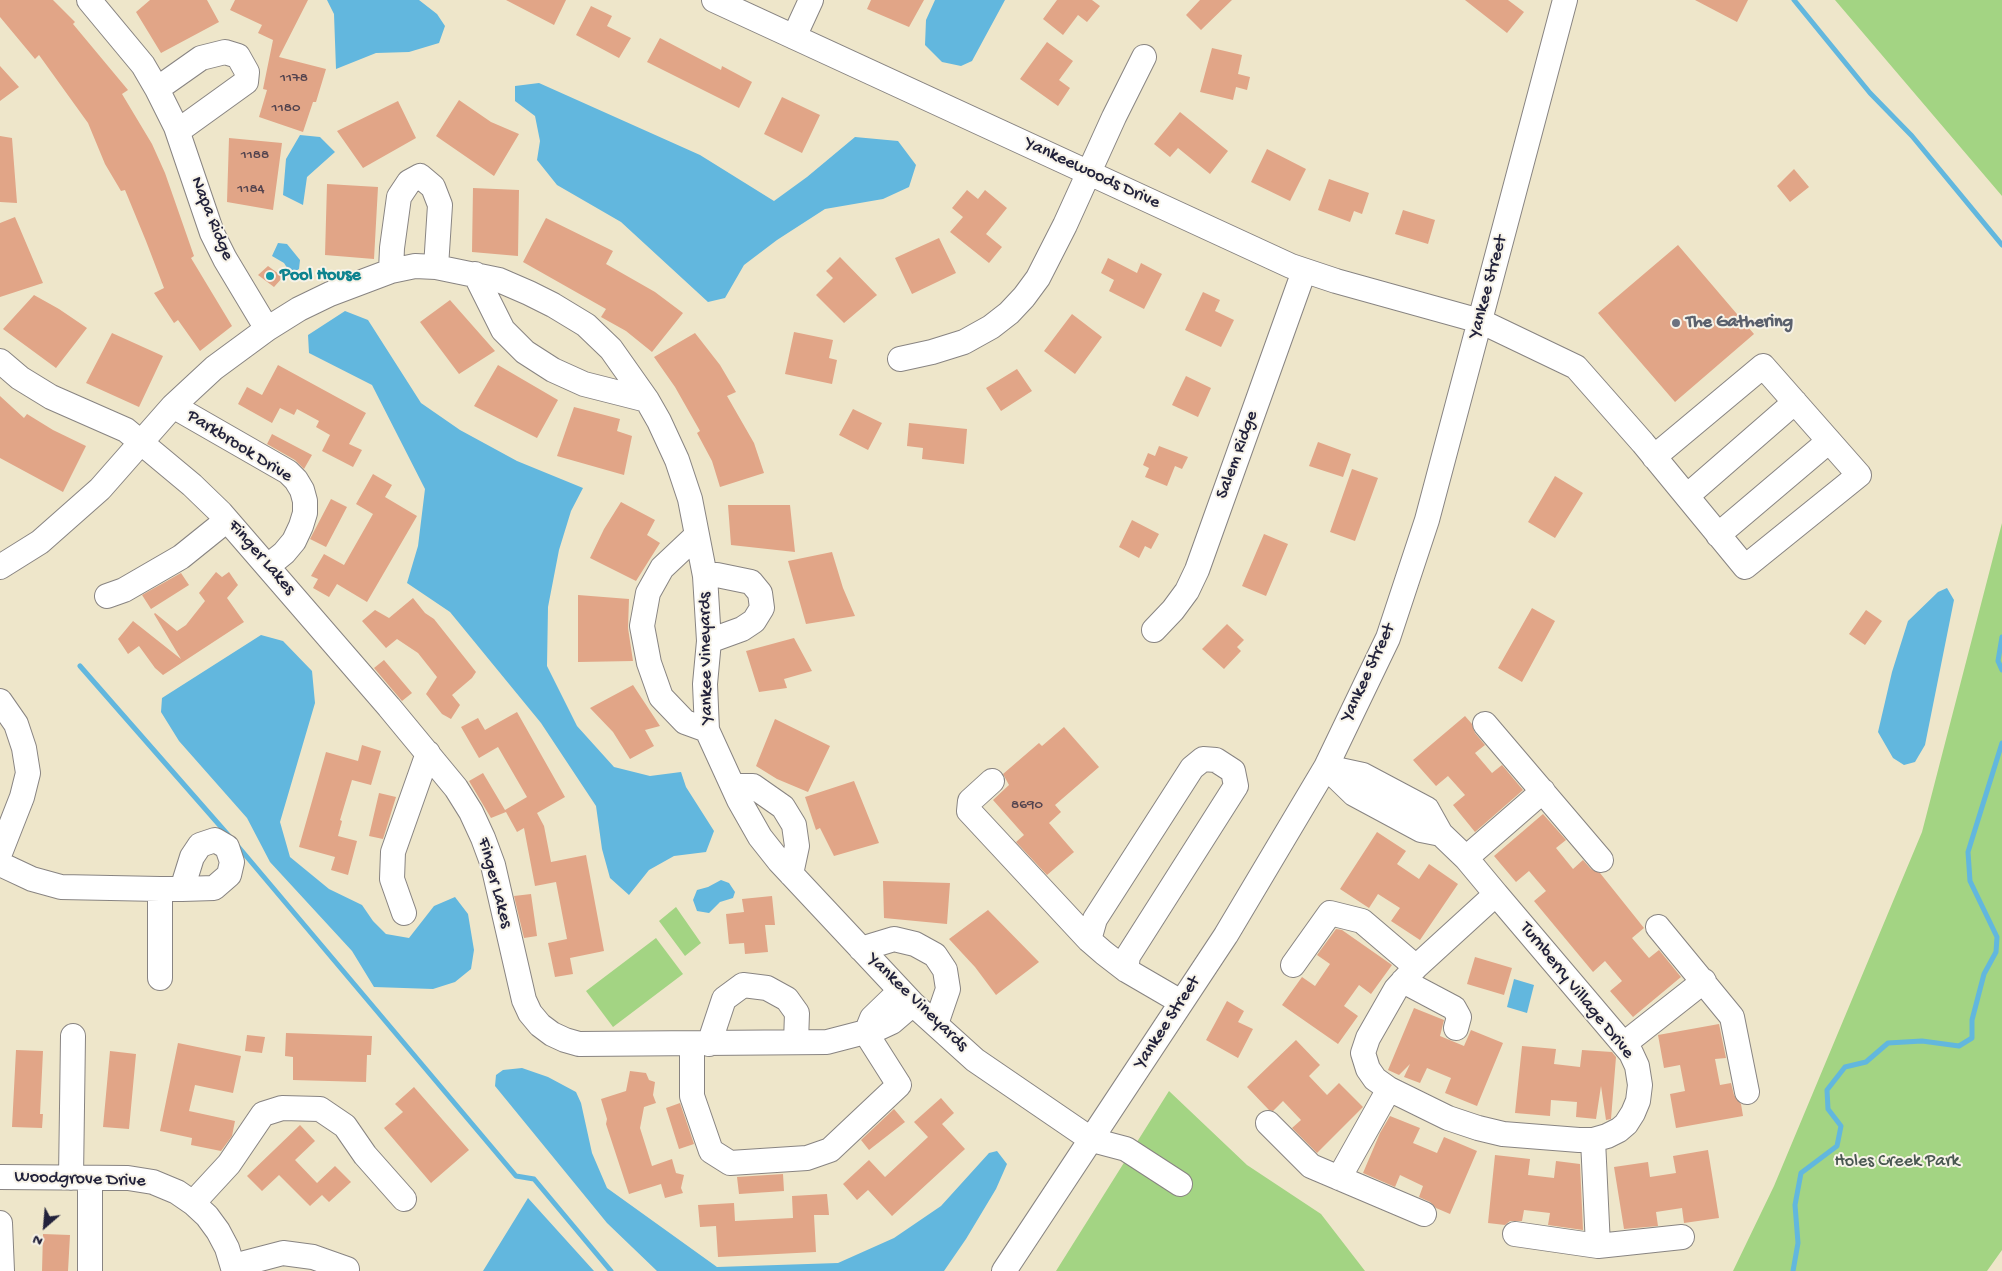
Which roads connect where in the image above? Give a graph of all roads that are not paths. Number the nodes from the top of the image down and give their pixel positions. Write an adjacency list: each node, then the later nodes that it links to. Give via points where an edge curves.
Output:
1 (89, 0): 7 (street, Napa Ridge)
2 (714, 0): 5 (street, Yankeewoods Drive)
3 (811, 0): 5 (street)
4 (1565, 0): 14 (street, Yankee Street)
5 (794, 37): 9 (street, Yankeewoods Drive)
6 (1144, 57): 9 (street)
7 (158, 88): 8 (street, Napa Ridge); 8 (street, via 201,58 225,52 238,56 247,72 246,82)
8 (178, 131): 15 (street, Napa Ridge, via 212,233)
9 (1089, 172): 12 (street, Yankeewoods Drive); 16 (street, via 1038,278 1009,313 964,342)
10 (436, 267): 11 (street, Yankee Vineyards, via 415,266); 11 (street, via 440,205 432,187 420,176 409,182 399,197); 13 (street, Yankee Vineyards)
11 (392, 271): 15 (street, Yankee Vineyards, via 330,294)
12 (1304, 271): 14 (street, Yankeewoods Drive); 32 (street, Salem Ridge, via 1197,570 1173,610)
13 (475, 274): 18 (street, Yankee Vineyards, via 529,292 586,325 611,349); 18 (street, via 503,330 525,352 584,384)
14 (1480, 321): 23 (street, Yankeewoods Drive, via 1576,367); 38 (street, Yankee Street, via 1427,520 1388,638)
15 (267, 329): 20 (street, Yankee Vineyards, via 214,368)
16 (900, 359)
17 (0, 361): 22 (street, Finger Lakes, via 50,397 126,430)
18 (647, 400): 27 (street, Yankee Vineyards, via 677,460 690,499)
19 (1795, 402): 21 (street); 23 (street, via 1763,366); 24 (street)
20 (173, 406): 22 (street, Yankee Vineyards); 28 (street, Parkbrook Drive, via 288,472 302,490 305,513 301,526 284,553)
21 (1829, 441): 26 (street); 26 (street, Yankeewoods Drive, via 1859,475 1745,567)
22 (140, 443): 25 (street, Finger Lakes, via 192,485); 29 (street, Yankee Vineyards, via 100,489 40,542)
23 (1654, 457): 24 (street, Yankeewoods Drive)
24 (1687, 496): 26 (street, Yankeewoods Drive)
25 (227, 520): 28 (street, Finger Lakes); 31 (street, via 181,557 124,590)
26 (1718, 535)
27 (696, 536): 30 (street, Yankee Vineyards); 36 (street, via 662,568 648,593 642,626 649,663 661,697 685,722)
28 (268, 566): 37 (street, Finger Lakes)
29 (0, 567)
30 (705, 576): 33 (street, Yankee Vineyards); 33 (street, via 717,575 751,582 760,593 762,608 754,621 742,629)
31 (107, 596)
32 (1154, 630)
33 (710, 641): 36 (street, Yankee Vineyards, via 705,684)
34 (0, 701): 42 (street, via 16,724 28,773)
35 (1485, 724): 41 (street)
36 (706, 730): 40 (street, Yankee Vineyards)
37 (428, 753): 48 (street, via 393,852 392,879); 64 (street, Finger Lakes, via 456,788 484,838 493,864 524,1000 540,1025 552,1034 579,1044)
38 (1326, 767): 43 (street, Turnberry Village Drive, via 1354,794 1420,830 1441,834); 58 (street, Yankee Street, via 1226,935)
39 (992, 781): 50 (street, via 970,801 970,812)
40 (734, 786): 46 (street, Yankee Vineyards, via 760,837); 46 (street, via 753,786 783,807 794,825 797,846)
41 (1542, 791): 43 (street); 44 (street)
42 (0, 852)
43 (1466, 858): 47 (street, Turnberry Village Drive)
44 (1601, 860)
45 (0, 864): 55 (street, via 32,879 61,887 171,889)
46 (791, 874): 51 (street, Yankee Vineyards)
47 (1496, 894): 54 (street, Turnberry Village Drive); 65 (street, Turnberry Village Drive)
48 (404, 913)
49 (1658, 927): 56 (street)
50 (1089, 940): 53 (street); 53 (street, via 1095,919 1192,768 1203,759 1216,760 1233,771 1236,786 1128,956)
51 (861, 949): 57 (street, Yankee Vineyards); 59 (street, via 894,939 915,944 935,955 944,970 948,989)
52 (1293, 965): 54 (street, via 1330,913 1362,920)
53 (1126, 970): 58 (street)
54 (1409, 974): 60 (street, via 1454,1008 1459,1016); 66 (street, Turnberry Village Drive, via 1374,1025 1363,1053 1368,1070)
55 (160, 978)
56 (1704, 981): 65 (street); 67 (street, via 1732,1017)
57 (906, 998): 59 (street, Yankee Vineyards); 61 (street, Finger Lakes, via 892,1022)
58 (1181, 1002): 69 (street, Yankee Street)
59 (936, 1024): 69 (street, Yankee Vineyards, via 975,1060)
60 (1456, 1028)
61 (866, 1033): 63 (street, Finger Lakes, via 827,1042); 64 (street, via 899,1086 830,1150 806,1158 768,1161 730,1163 712,1151 692,1096)
62 (73, 1036): 72 (street)
63 (796, 1042): 64 (street, Finger Lakes); 64 (street, via 796,1014 787,999 767,988 743,985 724,999)
64 (700, 1044)
65 (1624, 1044): 70 (street, Turnberry Village Drive, via 1637,1066 1638,1101 1619,1130)
66 (1388, 1089): 70 (street, Turnberry Village Drive, via 1448,1118 1478,1128 1503,1134); 73 (street)
67 (1747, 1092)
68 (1268, 1123): 73 (street, via 1311,1166)
69 (1092, 1140): 74 (street, Yankee Vineyards, via 1126,1149); 86 (street, Yankee Street)
70 (1593, 1140): 81 (street)
71 (0, 1177): 72 (street, Woodgrove Drive)
72 (80, 1178): 76 (street, Woodgrove Drive, via 128,1178 153,1182); 85 (street)
73 (1340, 1178): 77 (street)
74 (1180, 1184)
75 (404, 1199): 76 (street, via 365,1155 345,1126 320,1109 282,1108 263,1114 229,1164)
76 (193, 1202): 82 (street, Woodgrove Drive, via 218,1231)
77 (1424, 1214)
78 (0, 1223): 84 (street)
79 (1514, 1234): 81 (street)
80 (1682, 1237): 81 (street)
81 (1598, 1246)
82 (234, 1268): 83 (street, via 283,1253 314,1257)
83 (347, 1269)
84 (2, 1271)
85 (90, 1271)
86 (1004, 1271)

